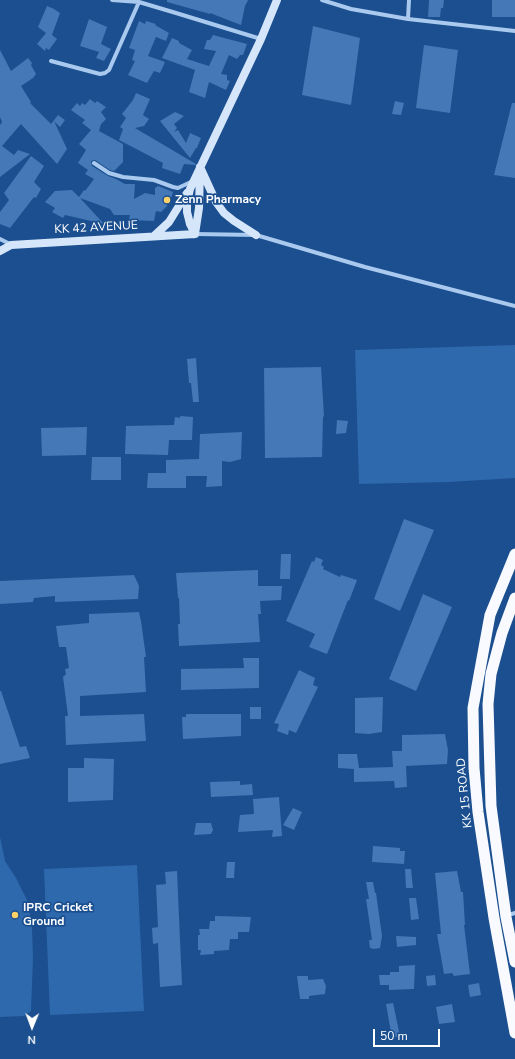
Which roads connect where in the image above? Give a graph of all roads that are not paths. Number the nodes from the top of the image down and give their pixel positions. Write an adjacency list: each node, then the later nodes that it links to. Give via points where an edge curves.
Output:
1 (112, 0): 5 (street)
2 (277, 0): 8 (main road)
3 (322, 0): 6 (street, via 350,9)
4 (409, 0): 6 (street)
5 (138, 2): 8 (street); 9 (street, via 109,70 105,73 100,74)
6 (408, 19): 7 (street)
7 (515, 31)
8 (261, 39): 11 (main road)
9 (51, 61)
10 (94, 163): 12 (street, via 110,173 123,177 154,180 178,188)
11 (200, 167): 12 (main road); 13 (main road, via 199,208); 14 (main road, via 216,202 224,213)
12 (192, 185): 13 (main road, via 187,212); 15 (main road, via 169,222)
13 (195, 234): 14 (street); 15 (main road, KK 42 AVENUE)
14 (256, 235): 19 (street, via 365,267)
15 (154, 236): 17 (main road, KK 42 AVENUE)
16 (0, 239): 17 (street)
17 (12, 245): 18 (main road, KK 42 AVENUE)
18 (0, 251)
19 (515, 306)
20 (515, 544): 21 (highway, KK 15 ROAD)
21 (514, 558): 25 (highway, KK 15 ROAD, via 490,615 473,708 478,812)
22 (515, 598): 23 (highway, KK 15 ROAD, via 503,629 493,667 488,704 490,806)
23 (510, 915): 24 (highway, KK 15 ROAD)
24 (515, 962)
25 (515, 1033)

